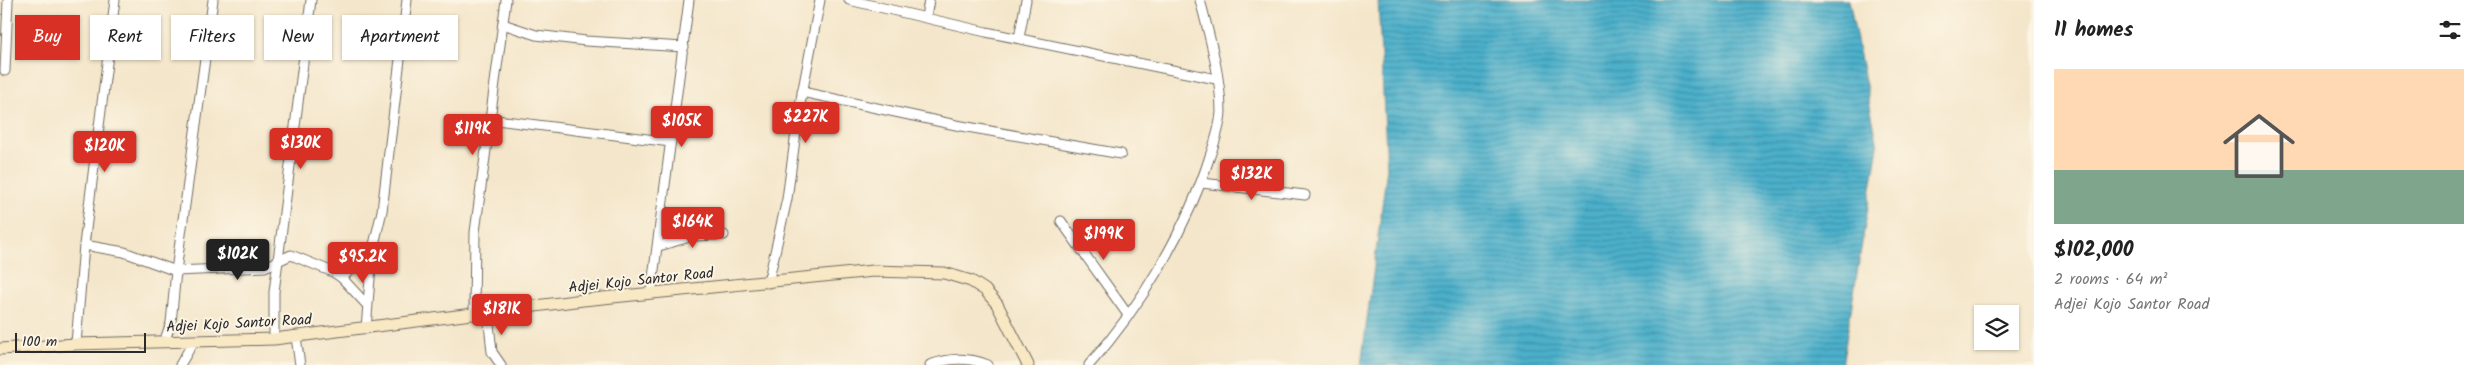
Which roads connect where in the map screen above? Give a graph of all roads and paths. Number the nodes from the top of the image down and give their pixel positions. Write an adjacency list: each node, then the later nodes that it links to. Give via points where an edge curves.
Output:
1 (8, 0): 17 (street)
2 (115, 0): 27 (street)
3 (212, 0): 31 (street)
4 (311, 0): 30 (street)
5 (407, 0): 29 (street, via 382,211)
6 (506, 0): 14 (street)
7 (689, 0): 16 (street)
8 (820, 0): 19 (street)
9 (849, 0): 13 (street)
10 (929, 0): 13 (street)
11 (1026, 0): 15 (street)
12 (1200, 0): 18 (street)
13 (926, 17): 15 (street)
14 (503, 24): 16 (street, via 536,35); 20 (street)
15 (1019, 38): 18 (street)
16 (684, 47): 21 (street)
17 (5, 71)
18 (1216, 79): 23 (street, via 1221,112 1219,129)
19 (802, 92): 22 (street, via 956,125); 33 (street, via 786,199)
20 (489, 119): 21 (street); 37 (street, via 475,232)
21 (671, 142): 28 (street)
22 (1121, 154)
23 (1202, 182): 24 (street); 38 (street, via 1147,289)
24 (1306, 195)
25 (1061, 221): 38 (street)
26 (724, 235): 28 (street, via 693,236)
27 (84, 245): 31 (street, via 124,252); 44 (street)
28 (659, 246): 34 (street)
29 (372, 253): 32 (street); 35 (street)
30 (278, 261): 31 (street, via 265,267); 32 (street, via 291,254); 42 (street)
31 (176, 271): 43 (street, via 171,323)
32 (342, 278): 35 (street)
33 (768, 283): 34 (street, Adjei Kojo Santor Road); 51 (street, Adjei Kojo Santor Road, via 865,271 931,272 959,277 985,290 997,304)
34 (651, 293): 36 (street, Adjei Kojo Santor Road)
35 (367, 305): 39 (street)
36 (488, 314): 37 (street, Adjei Kojo Santor Road); 48 (street, via 492,352)
37 (474, 315): 39 (street, Adjei Kojo Santor Road)
38 (1128, 315): 52 (street)
39 (366, 329): 40 (street, Adjei Kojo Santor Road)
40 (296, 337): 42 (street, Adjei Kojo Santor Road); 47 (street)
41 (194, 340): 42 (street, Adjei Kojo Santor Road); 43 (street, Adjei Kojo Santor Road); 46 (street)
42 (274, 340)
43 (164, 342): 44 (street, Adjei Kojo Santor Road)
44 (76, 344): 45 (street, Adjei Kojo Santor Road)
45 (0, 349)
46 (180, 365)
47 (300, 365)
48 (501, 365)
49 (930, 365): 50 (street, via 955,359)
50 (988, 365)
51 (1028, 365)
52 (1089, 365)

